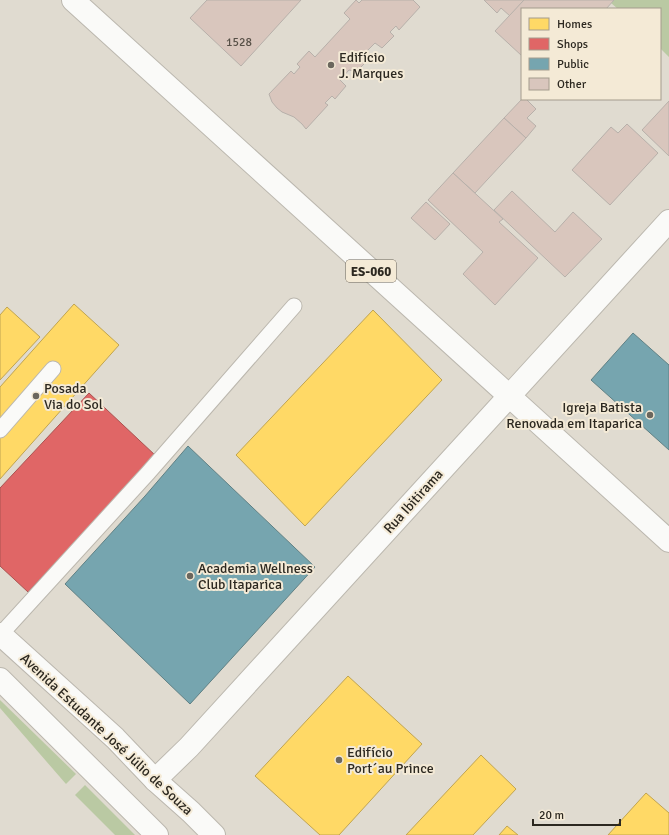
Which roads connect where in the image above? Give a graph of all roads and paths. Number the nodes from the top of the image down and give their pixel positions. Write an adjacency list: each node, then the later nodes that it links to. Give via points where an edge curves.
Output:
1 (73, 0): 5 (street, ES-060)
2 (669, 221): 5 (street, Rua Ibitirama)
3 (294, 306): 8 (lane, via 148,473)
4 (53, 369): 6 (lane)
5 (509, 396): 7 (street, ES-060); 10 (street, Rua Ibitirama, via 189,747)
6 (0, 430)
7 (669, 541)
8 (0, 634): 10 (street, Avenida Estudante José Júlio de Souza, via 115,738)
9 (0, 679): 11 (street)
10 (155, 780): 12 (street, Avenida Estudante José Júlio de Souza)
11 (158, 835)
12 (214, 835)

